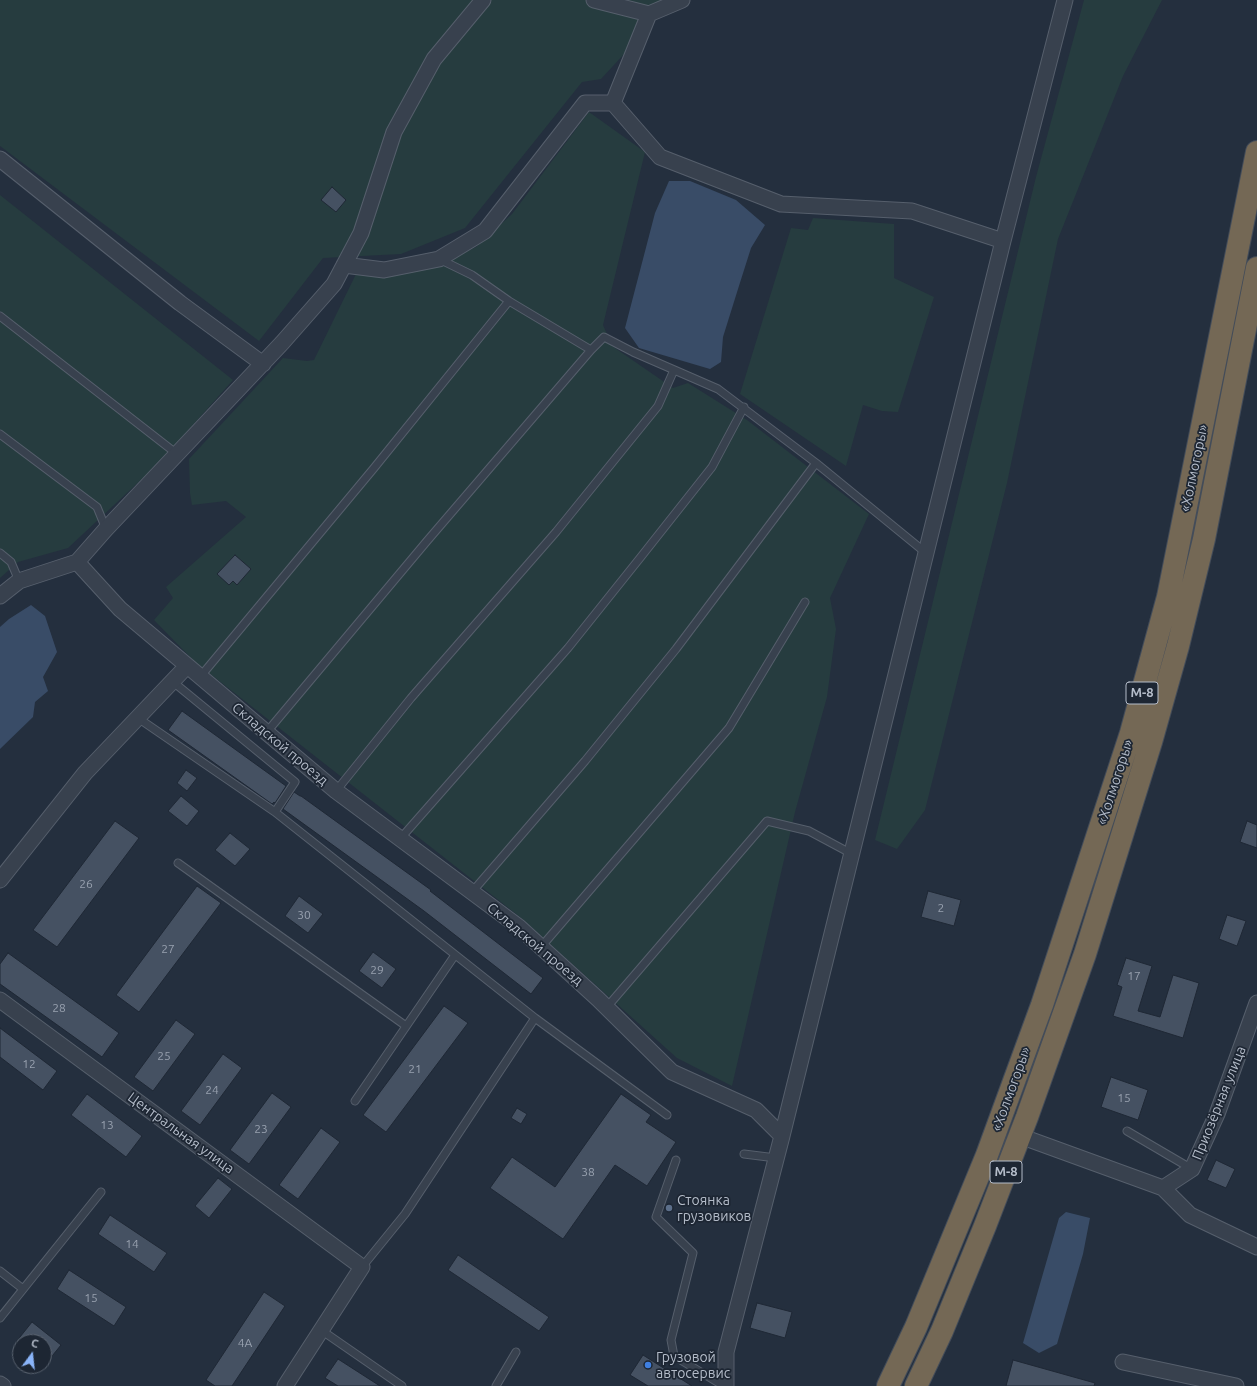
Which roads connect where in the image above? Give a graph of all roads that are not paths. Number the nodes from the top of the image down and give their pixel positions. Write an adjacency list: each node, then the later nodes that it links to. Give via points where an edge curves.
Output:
1 (483, 0): 11 (street, via 434,59 394,132 361,233)
2 (594, 0): 5 (street)
3 (682, 0): 5 (street)
4 (1065, 0): 9 (street)
5 (649, 14): 6 (street)
6 (613, 103): 9 (street, via 660,157 781,204 912,211); 10 (street, via 585,103 485,231)
7 (1257, 152): 73 (highway, «Холмогоры» / М-8, via 1168,597 1131,733 1042,1005 987,1155 916,1327)
8 (0, 158): 16 (street, via 180,303)
9 (1003, 241): 24 (street)
10 (439, 259): 11 (street, via 384,270); 13 (lane, via 472,275)
11 (344, 265): 16 (street, via 334,284)
12 (1257, 268): 52 (highway, «Холмогоры» / М-8, via 1204,539 1178,646 1085,954)
13 (509, 301): 15 (lane); 30 (lane)
14 (0, 316): 20 (lane)
15 (591, 350): 17 (lane, via 604,337); 33 (lane, via 427,540)
16 (263, 364): 20 (street)
17 (674, 370): 18 (lane, via 718,389); 34 (lane, via 654,412 556,532 411,698)
18 (744, 407): 21 (lane); 36 (lane, via 712,467 645,552 568,648)
19 (0, 434): 22 (lane, via 97,507)
20 (178, 454): 22 (street)
21 (816, 463): 24 (lane); 40 (lane, via 676,649 585,761)
22 (106, 529): 25 (street)
23 (0, 553): 26 (lane, via 10,562)
24 (926, 553): 37 (street)
25 (77, 562): 26 (street); 29 (street, Складской проезд, via 120,609)
26 (19, 581): 27 (street)
27 (0, 596)
28 (805, 602): 41 (lane, via 729,728)
29 (187, 666): 30 (street, Складской проезд); 31 (street)
30 (200, 677): 33 (street, Складской проезд)
31 (172, 682): 32 (street); 35 (lane, via 295,782)
32 (138, 718): 35 (lane); 39 (street, via 85,773)
33 (266, 733): 34 (street, Складской проезд)
34 (336, 791): 36 (street, Складской проезд)
35 (275, 812): 42 (lane)
36 (400, 838): 40 (street, Складской проезд)
37 (852, 854): 45 (lane, via 809,831 767,821); 51 (street)
38 (178, 863): 47 (lane)
39 (0, 880)
40 (472, 892): 41 (street, Складской проезд)
41 (541, 947): 45 (street, Складской проезд)
42 (455, 955): 46 (lane); 47 (lane)
43 (0, 1000): 60 (street, Центральная улица)
44 (1257, 1003): 56 (street, Приозёрная улица, via 1218,1114)
45 (607, 1007): 51 (street, Складской проезд, via 672,1072 756,1110)
46 (534, 1018): 49 (lane); 60 (lane, via 405,1214)
47 (406, 1026): 48 (lane)
48 (355, 1101)
49 (667, 1115)
50 (1127, 1131): 56 (lane)
51 (782, 1136): 54 (street)
52 (1020, 1136): 57 (street); 74 (highway, «Холмогоры» / М-8, via 942,1331)
53 (744, 1154): 54 (lane)
54 (777, 1158): 72 (street, via 726,1352)
55 (676, 1160): 72 (lane, via 656,1217 693,1253 670,1340 674,1356)
56 (1192, 1169): 57 (street, Приозёрная улица)
57 (1163, 1188): 59 (street, via 1190,1215)
58 (101, 1192): 62 (lane)
59 (1257, 1247)
60 (362, 1267): 64 (street)
61 (0, 1271): 62 (lane)
62 (23, 1290): 63 (lane)
63 (0, 1318)
64 (321, 1330): 69 (street); 70 (lane)
65 (516, 1352): 71 (lane)
66 (1123, 1362): 75 (street)
67 (0, 1384): 68 (street)
68 (3, 1386)
69 (285, 1386)
70 (402, 1386)
71 (496, 1386)
72 (725, 1386)
73 (888, 1386)
74 (916, 1386)
75 (1236, 1386)

